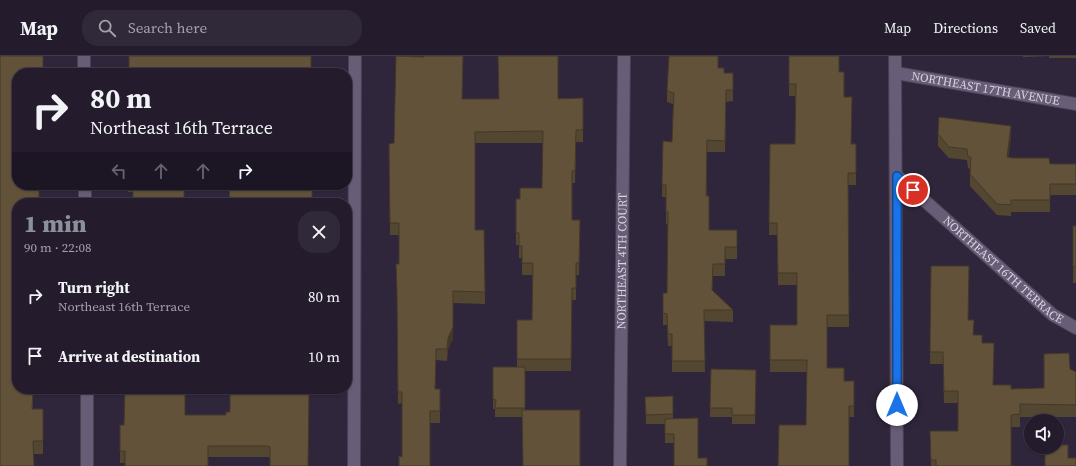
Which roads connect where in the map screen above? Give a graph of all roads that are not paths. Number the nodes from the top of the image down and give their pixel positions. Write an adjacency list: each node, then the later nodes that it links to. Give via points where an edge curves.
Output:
1 (84, 56): 5 (street)
2 (354, 56): 12 (street)
3 (624, 56): 13 (street, NORTHEAST 4TH COURT)
4 (895, 56): 6 (street)
5 (84, 68)
6 (896, 73): 7 (street, NORTHEAST 17TH AVENUE); 8 (street)
7 (1076, 104)
8 (897, 176): 9 (street, NORTHEAST 16TH TERRACE, via 1047,310); 14 (street)
9 (1076, 328)
10 (87, 394): 11 (street)
11 (87, 466)
12 (354, 466)
13 (620, 466)
14 (897, 466)

